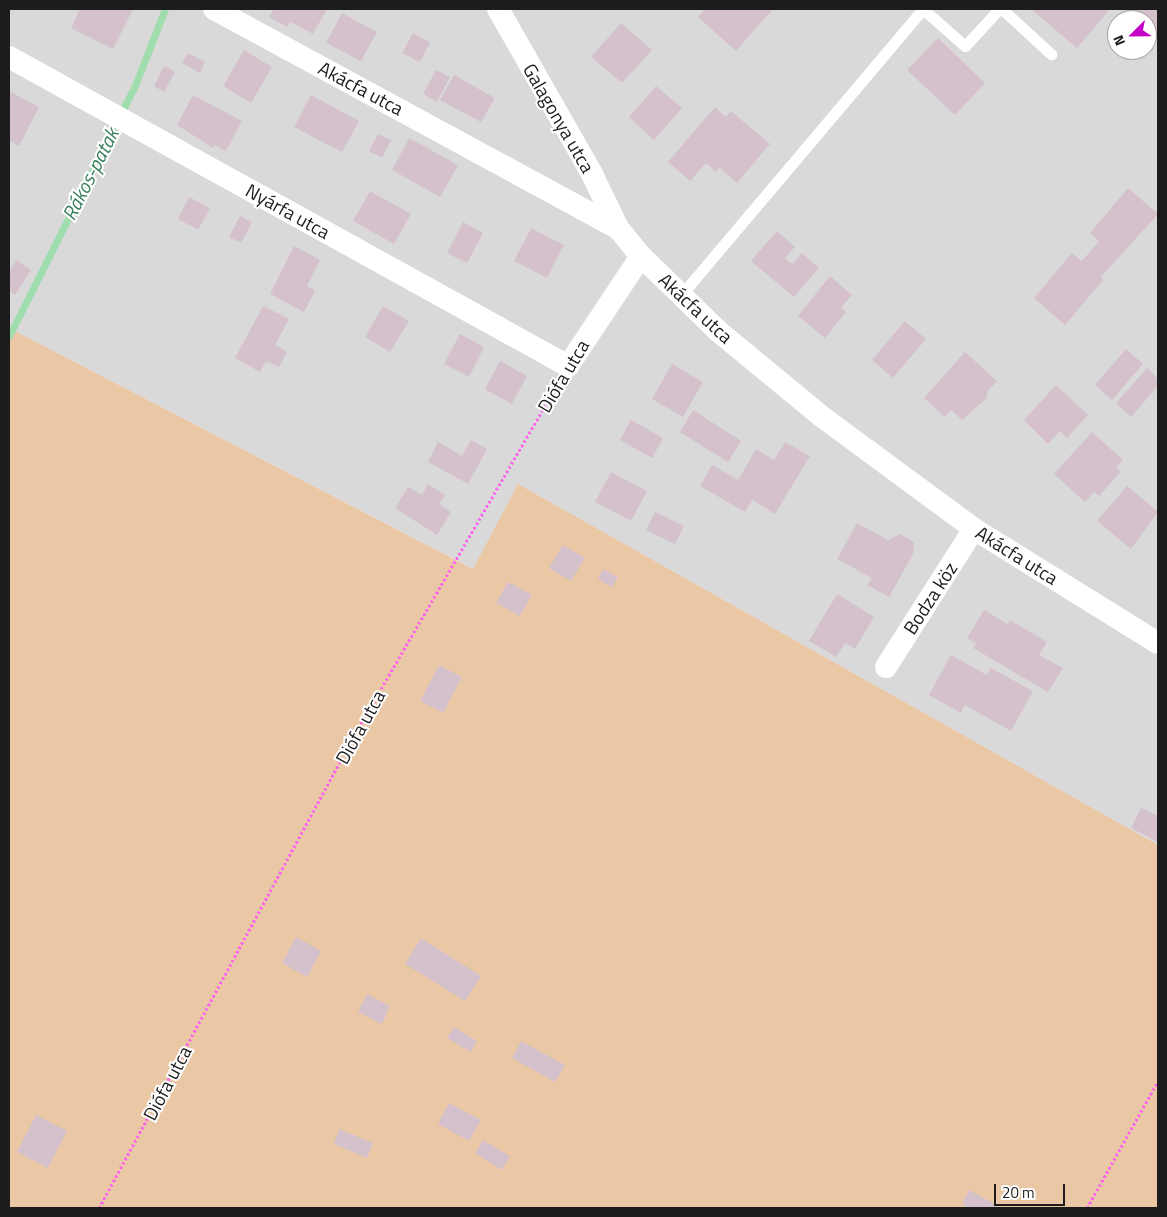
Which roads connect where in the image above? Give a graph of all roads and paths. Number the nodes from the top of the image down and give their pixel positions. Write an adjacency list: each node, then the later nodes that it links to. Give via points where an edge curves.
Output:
1 (214, 9): 8 (street, Akácfa utca)
2 (498, 9): 8 (street, Galagonya utca, via 592,174)
3 (923, 9): 4 (lane, via 964,46); 10 (lane)
4 (999, 9)
5 (1002, 9): 6 (lane)
6 (1051, 54)
7 (9, 57): 11 (street, Nyárfa utca)
8 (618, 228): 9 (street, Akácfa utca)
9 (641, 256): 10 (street, Akácfa utca); 11 (street, Diófa utca)
10 (682, 294): 12 (street, Akácfa utca, via 718,331 820,416)
11 (568, 366): 16 (path, Diófa utca, via 356,732)
12 (974, 530): 13 (street, Akácfa utca); 14 (street, Bodza köz)
13 (1158, 644)
14 (886, 668)
15 (1158, 1080): 17 (path)
16 (99, 1208)
17 (1088, 1208)

